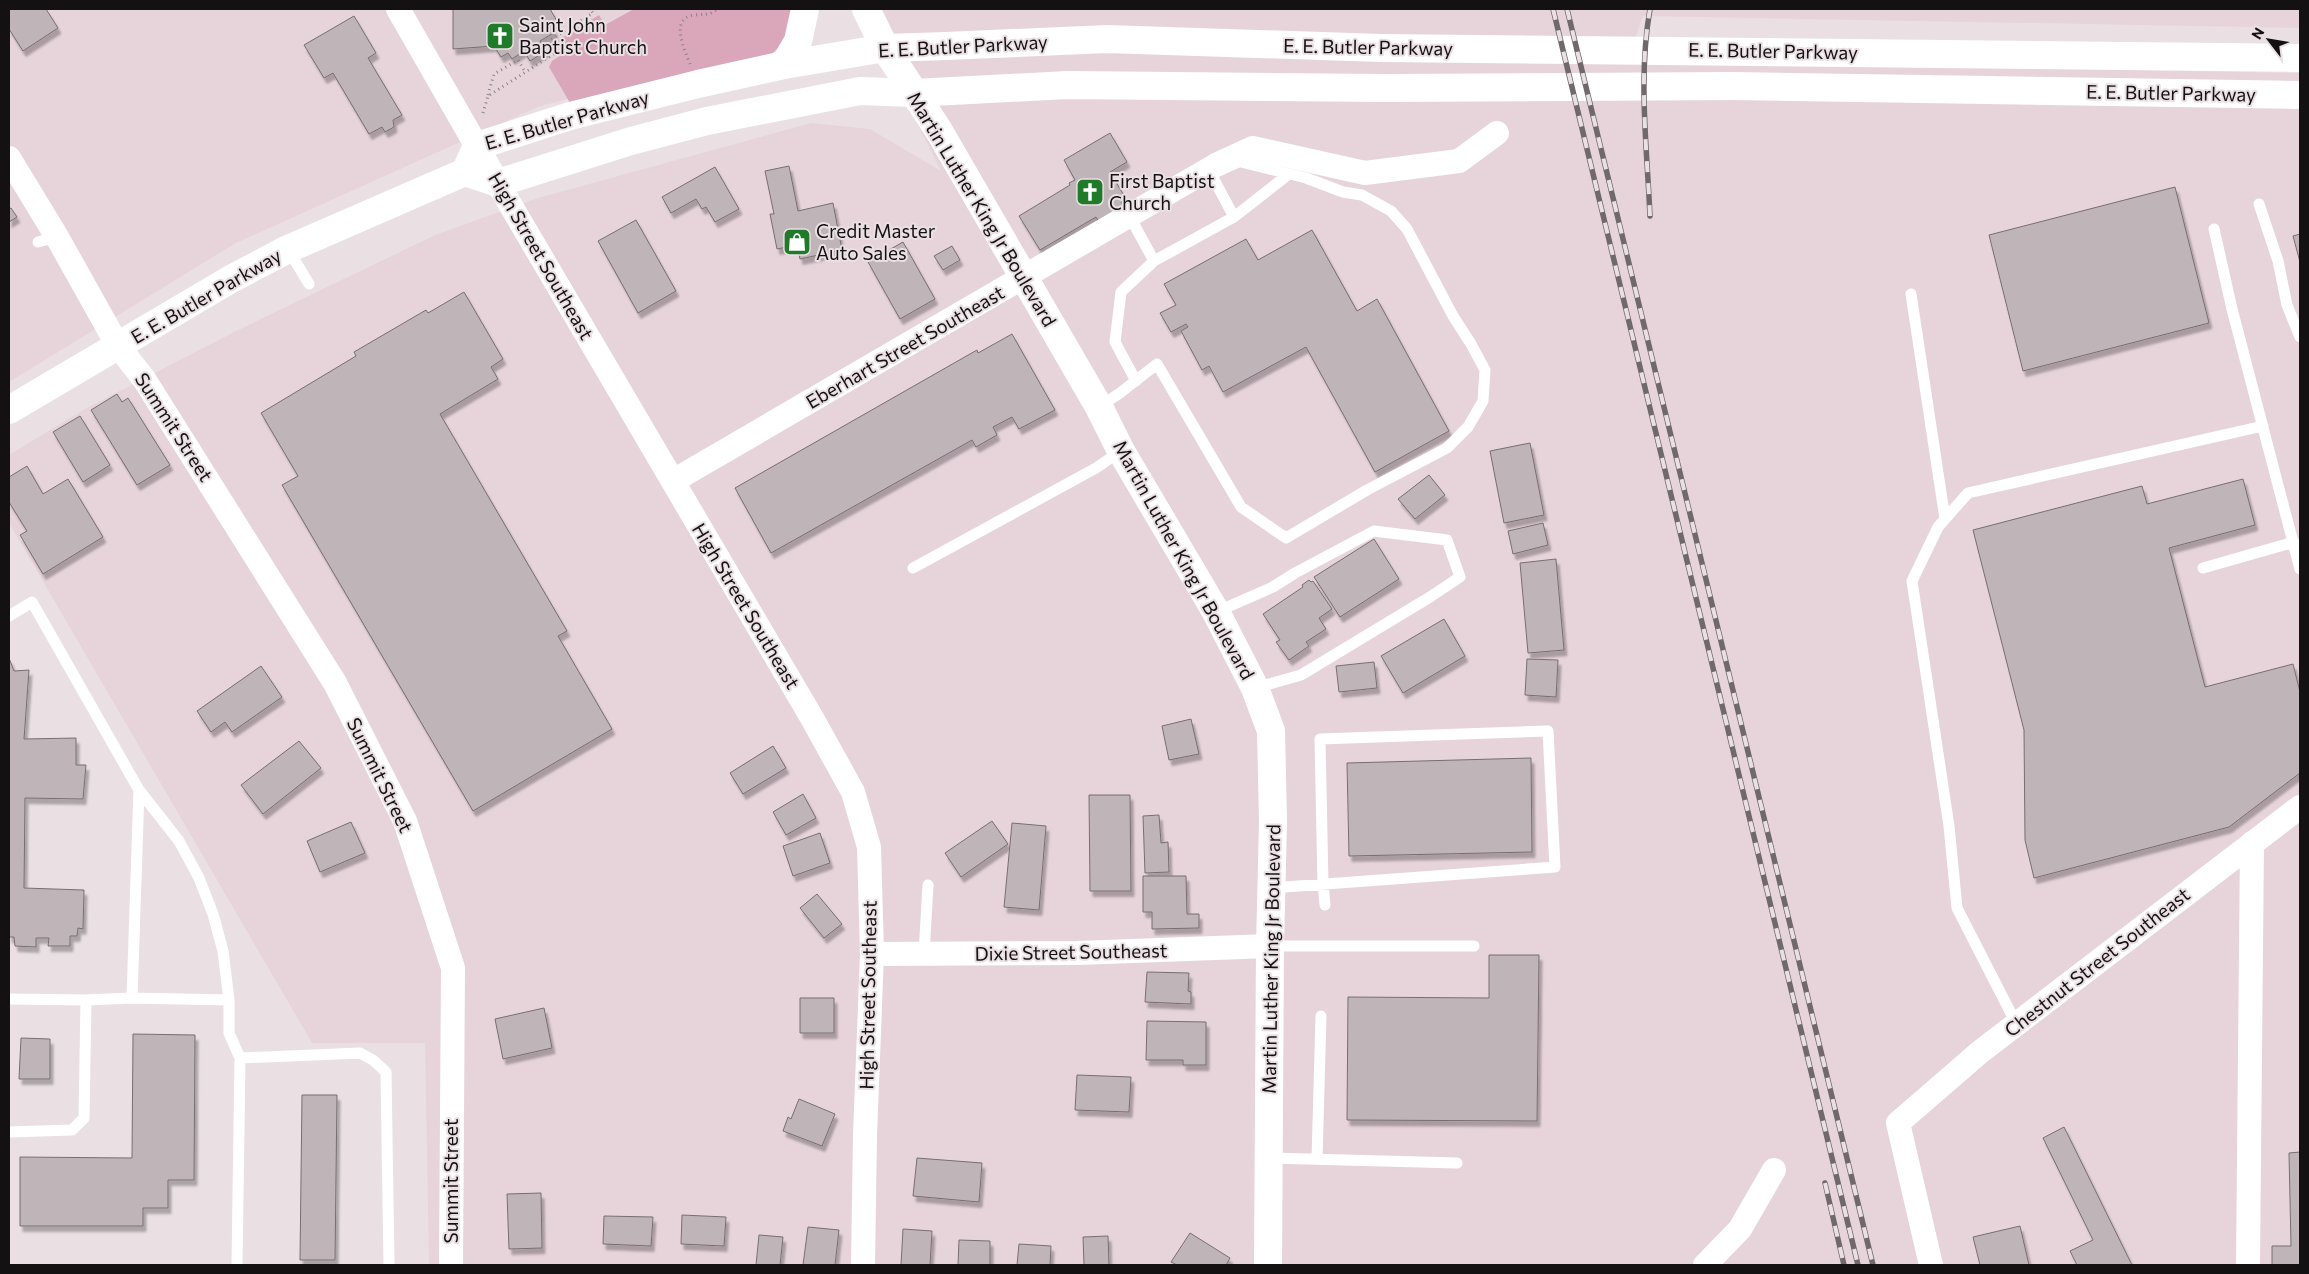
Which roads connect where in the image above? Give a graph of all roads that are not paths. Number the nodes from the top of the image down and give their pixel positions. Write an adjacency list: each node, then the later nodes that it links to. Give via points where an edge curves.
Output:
1 (398, 9): 10 (street, High Street Southeast)
2 (804, 9): 6 (main road, via 798,41)
3 (866, 9): 4 (main road, Martin Luther King Jr Boulevard)
4 (885, 48): 5 (main road, E. E. Butler Parkway, via 1107,39 1381,48); 6 (main road, E. E. Butler Parkway); 7 (main road, Martin Luther King Jr Boulevard)
5 (2300, 58)
6 (784, 65): 10 (main road, E. E. Butler Parkway, via 570,116)
7 (914, 93): 8 (main road, E. E. Butler Parkway, via 1068,85 1385,88 1732,86); 16 (main road, E. E. Butler Parkway, via 860,91 706,121); 23 (main road, Martin Luther King Jr Boulevard)
8 (2300, 94)
9 (1497, 132): 12 (street, Eberhart Street Southeast, via 1459,160 1365,173 1254,148)
10 (477, 146): 14 (main road, E. E. Butler Parkway); 16 (street, High Street Southeast)
11 (9, 158): 27 (street, Summit Street, via 48,240)
12 (1230, 159): 13 (street, Eberhart Street Southeast); 15 (lane)
13 (1209, 170): 18 (street, Eberhart Street Southeast); 19 (lane)
14 (465, 172): 16 (main road, E. E. Butler Parkway); 21 (main road, E. E. Butler Parkway)
15 (1289, 174): 19 (lane); 28 (lane, via 1362,195 1390,211 1407,229 1452,316 1485,370 1483,402 1468,427 1448,448 1367,490 1286,538 1241,507 1157,364)
16 (498, 183): 33 (street, High Street Southeast)
17 (2259, 204): 26 (lane, via 2278,261 2287,305)
18 (1130, 217): 22 (lane); 23 (street, Eberhart Street Southeast)
19 (1234, 217): 22 (lane)
20 (2214, 229): 31 (lane)
21 (288, 249): 24 (lane); 27 (main road, E. E. Butler Parkway, via 208,291)
22 (1154, 260): 28 (lane, via 1121,292 1115,342)
23 (1024, 278): 29 (main road, Martin Luther King Jr Boulevard); 33 (street, Eberhart Street Southeast)
24 (309, 284)
25 (1911, 294): 34 (lane)
26 (2300, 337)
27 (118, 346): 30 (main road, E. E. Butler Parkway); 67 (street, Summit Street, via 144,379 335,683 405,821 453,968)
28 (1136, 381): 29 (lane)
29 (1099, 407): 32 (main road, Martin Luther King Jr Boulevard)
30 (9, 410)
31 (2263, 426): 34 (lane, via 1968,493); 35 (lane)
32 (1121, 451): 36 (lane, via 1096,468); 39 (main road, Martin Luther King Jr Boulevard)
33 (672, 481): 51 (street, High Street Southeast, via 853,792 869,847)
34 (1945, 518): 58 (lane, via 1912,581 1949,826 1957,908)
35 (2294, 542): 37 (lane); 38 (lane)
36 (913, 568)
37 (2203, 568)
38 (2300, 569)
39 (1216, 612): 41 (main road, Martin Luther King Jr Boulevard); 41 (lane, via 1273,587 1374,531 1447,540 1460,577 1301,674)
40 (9, 616): 42 (lane, via 32,602)
41 (1255, 688): 47 (main road, Martin Luther King Jr Boulevard, via 1271,731)
42 (139, 790): 53 (lane); 56 (lane, via 179,841 199,878 223,951)
43 (2300, 807): 44 (street, Chestnut Street Southeast)
44 (2252, 843): 58 (street, Chestnut Street Southeast); 72 (street)
45 (1322, 884): 45 (lane, via 1555,867 1548,731 1320,739); 47 (lane); 48 (lane)
46 (928, 885): 52 (lane)
47 (1271, 888): 49 (main road, Martin Luther King Jr Boulevard)
48 (1325, 905)
49 (1270, 946): 50 (lane); 52 (street, Dixie Street Southeast, via 1077,953); 61 (main road, Martin Luther King Jr Boulevard)
50 (1474, 946)
51 (872, 954): 52 (street, Dixie Street Southeast); 68 (street, High Street Southeast, via 864,1135)
52 (924, 954)
53 (132, 998): 55 (lane); 56 (lane)
54 (9, 999): 55 (lane)
55 (86, 1000): 60 (lane, via 84,1118 72,1130)
56 (229, 1000): 59 (lane, via 230,1033)
57 (1321, 1016): 62 (lane)
58 (2017, 1025): 71 (street, Chestnut Street Southeast, via 1980,1052 1898,1123)
59 (240, 1058): 65 (lane); 66 (lane, via 360,1053 386,1072)
60 (9, 1132)
61 (1268, 1158): 62 (lane); 69 (main road, Martin Luther King Jr Boulevard)
62 (1317, 1159): 63 (lane)
63 (1456, 1163)
64 (1774, 1170): 70 (street, via 1740,1228)
65 (236, 1265)
66 (389, 1265)
67 (451, 1265)
68 (863, 1265)
69 (1268, 1265)
70 (1705, 1265)
71 (1931, 1265)
72 (2248, 1265)

